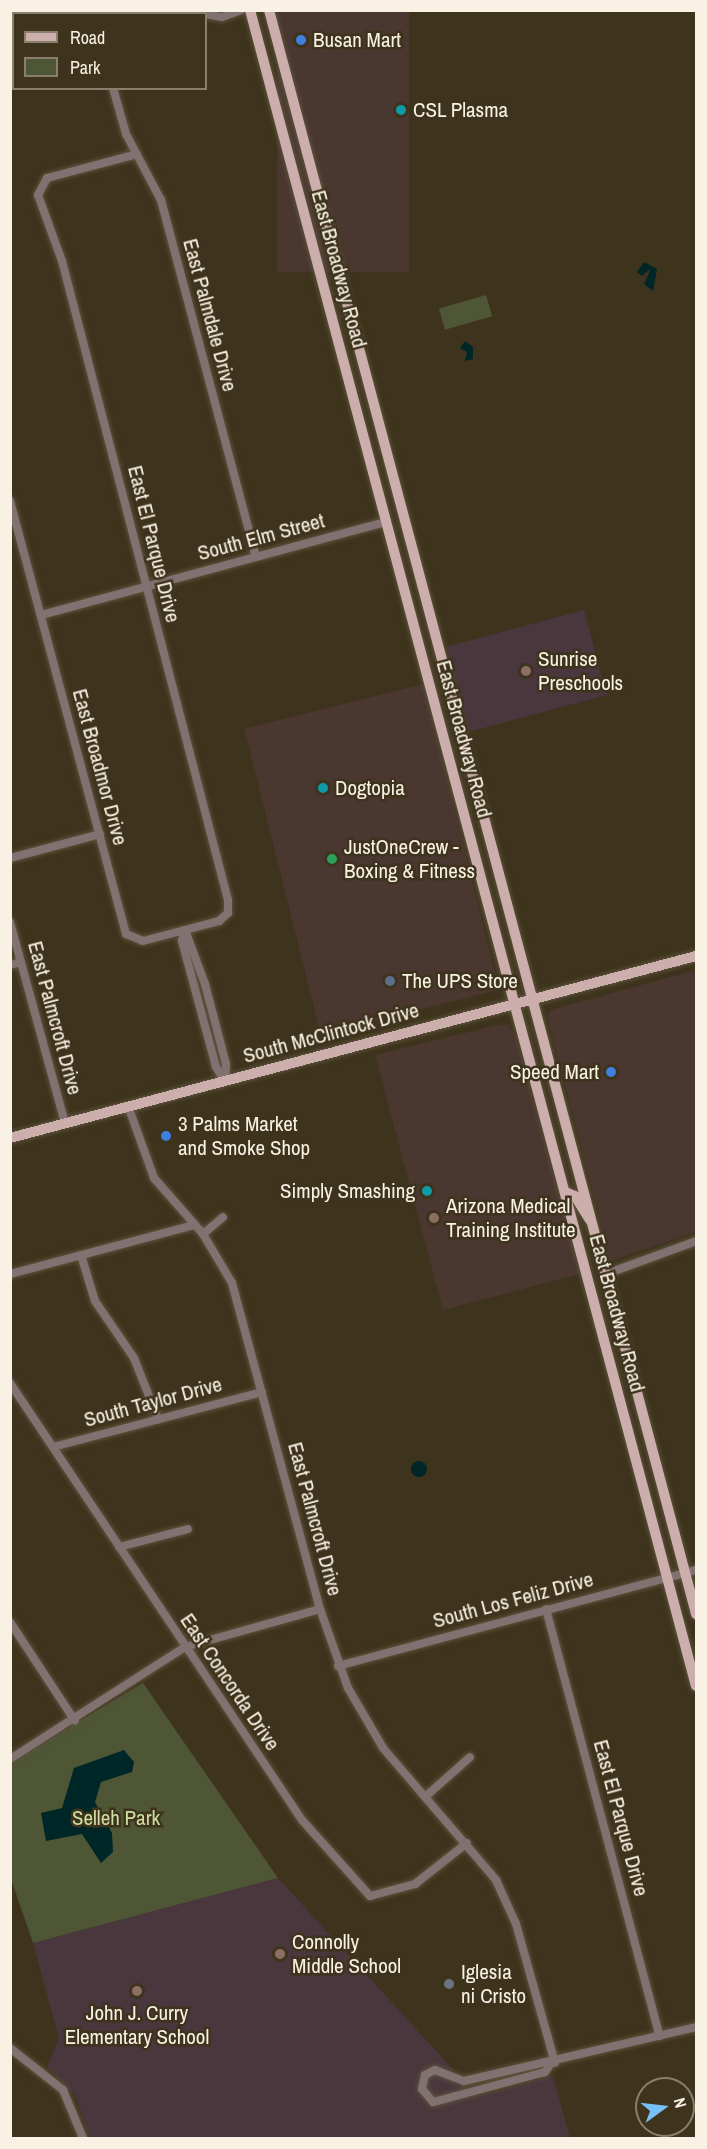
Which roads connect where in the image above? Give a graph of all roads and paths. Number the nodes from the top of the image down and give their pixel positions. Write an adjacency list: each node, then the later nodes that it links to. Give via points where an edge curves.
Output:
1 (242, 10): 4 (street, via 222,17)
2 (250, 10): 8 (main road, East Broadway Road)
3 (269, 10): 7 (main road, East Broadway Road)
4 (209, 13)
5 (114, 90): 6 (street, East Palmdale Drive)
6 (137, 154): 12 (street, East Palmdale Drive, via 161,200); 13 (street, East El Parque Drive, via 39,185)
7 (336, 261): 8 (main road); 10 (main road, East Broadway Road)
8 (317, 264): 11 (main road, East Broadway Road)
9 (10, 501): 14 (street, East Broadmor Drive)
10 (405, 517): 11 (main road); 15 (main road, East Broadway Road)
11 (386, 522): 12 (street, South Elm Street); 16 (main road, East Broadway Road)
12 (256, 557): 13 (street, South Elm Street)
13 (145, 587): 14 (street, South Elm Street); 19 (street, East El Parque Drive)
14 (41, 615): 17 (street, East Broadmor Drive)
15 (467, 753): 16 (main road); 25 (main road, East Broadway Road)
16 (449, 758): 26 (main road, East Broadway Road)
17 (100, 834): 18 (street); 21 (street, East Broadmor Drive, via 129,937 139,942)
18 (10, 858)
19 (228, 913): 21 (street, East Broadmor Drive)
20 (10, 922): 23 (street, East Palmcroft Drive)
21 (185, 930): 27 (street, via 185,952)
22 (696, 956): 25 (main road, South McClintock Drive)
23 (21, 962): 24 (street); 29 (street, East Palmcroft Drive)
24 (10, 965)
25 (534, 1000): 26 (main road, South McClintock Drive); 33 (main road, East Broadway Road)
26 (514, 1006): 27 (main road, South McClintock Drive); 31 (main road, East Broadway Road)
27 (225, 1081): 28 (main road, South McClintock Drive)
28 (128, 1107): 29 (main road, South McClintock Drive); 34 (street, East Palmcroft Drive, via 154,1178)
29 (64, 1123): 30 (main road, South McClintock Drive)
30 (10, 1138)
31 (565, 1192): 33 (main road, via 575,1196); 40 (main road, East Broadway Road)
32 (223, 1217): 35 (street)
33 (592, 1222): 39 (main road, East Broadway Road)
34 (194, 1225): 35 (street, East Palmcroft Drive); 37 (street)
35 (203, 1234): 42 (street, East Palmcroft Drive, via 232,1283)
36 (696, 1241): 39 (street)
37 (81, 1255): 38 (street); 43 (street, via 95,1301 134,1358)
38 (10, 1274)
39 (606, 1274): 40 (main road); 47 (main road, East Broadway Road)
40 (590, 1286): 48 (main road, East Broadway Road)
41 (10, 1383): 44 (street, East Concorda Drive)
42 (262, 1392): 43 (street, South Taylor Drive); 49 (street, East Palmcroft Drive)
43 (158, 1419): 44 (street, South Taylor Drive)
44 (53, 1447): 46 (street, East Concorda Drive)
45 (188, 1528): 46 (street)
46 (119, 1547): 53 (street, East Concorda Drive)
47 (691, 1571): 48 (street, South Los Feliz Drive); 51 (main road, East Broadway Road)
48 (668, 1577): 50 (street, South Los Feliz Drive); 55 (main road, East Broadway Road)
49 (320, 1609): 53 (street); 54 (street, East Palmcroft Drive)
50 (546, 1609): 54 (street, South Los Feliz Drive); 62 (street, East El Parque Drive)
51 (696, 1614)
52 (10, 1622): 56 (street)
53 (185, 1647): 56 (street); 60 (street, East Concorda Drive, via 302,1820 370,1896 415,1884)
54 (338, 1666): 59 (street, East Palmcroft Drive, via 359,1712)
55 (696, 1686)
56 (75, 1721): 58 (street)
57 (470, 1757): 59 (street)
58 (10, 1759)
59 (425, 1797): 60 (street, East Palmcroft Drive)
60 (467, 1843): 64 (street, East Palmcroft Drive, via 512,1913)
61 (696, 2027): 62 (street)
62 (660, 2036): 64 (street)
63 (10, 2048): 65 (street, via 63,2090)
64 (552, 2064): 64 (street, via 541,2061 459,2082 435,2070 425,2075 422,2089 433,2102 545,2072)
65 (83, 2139)

